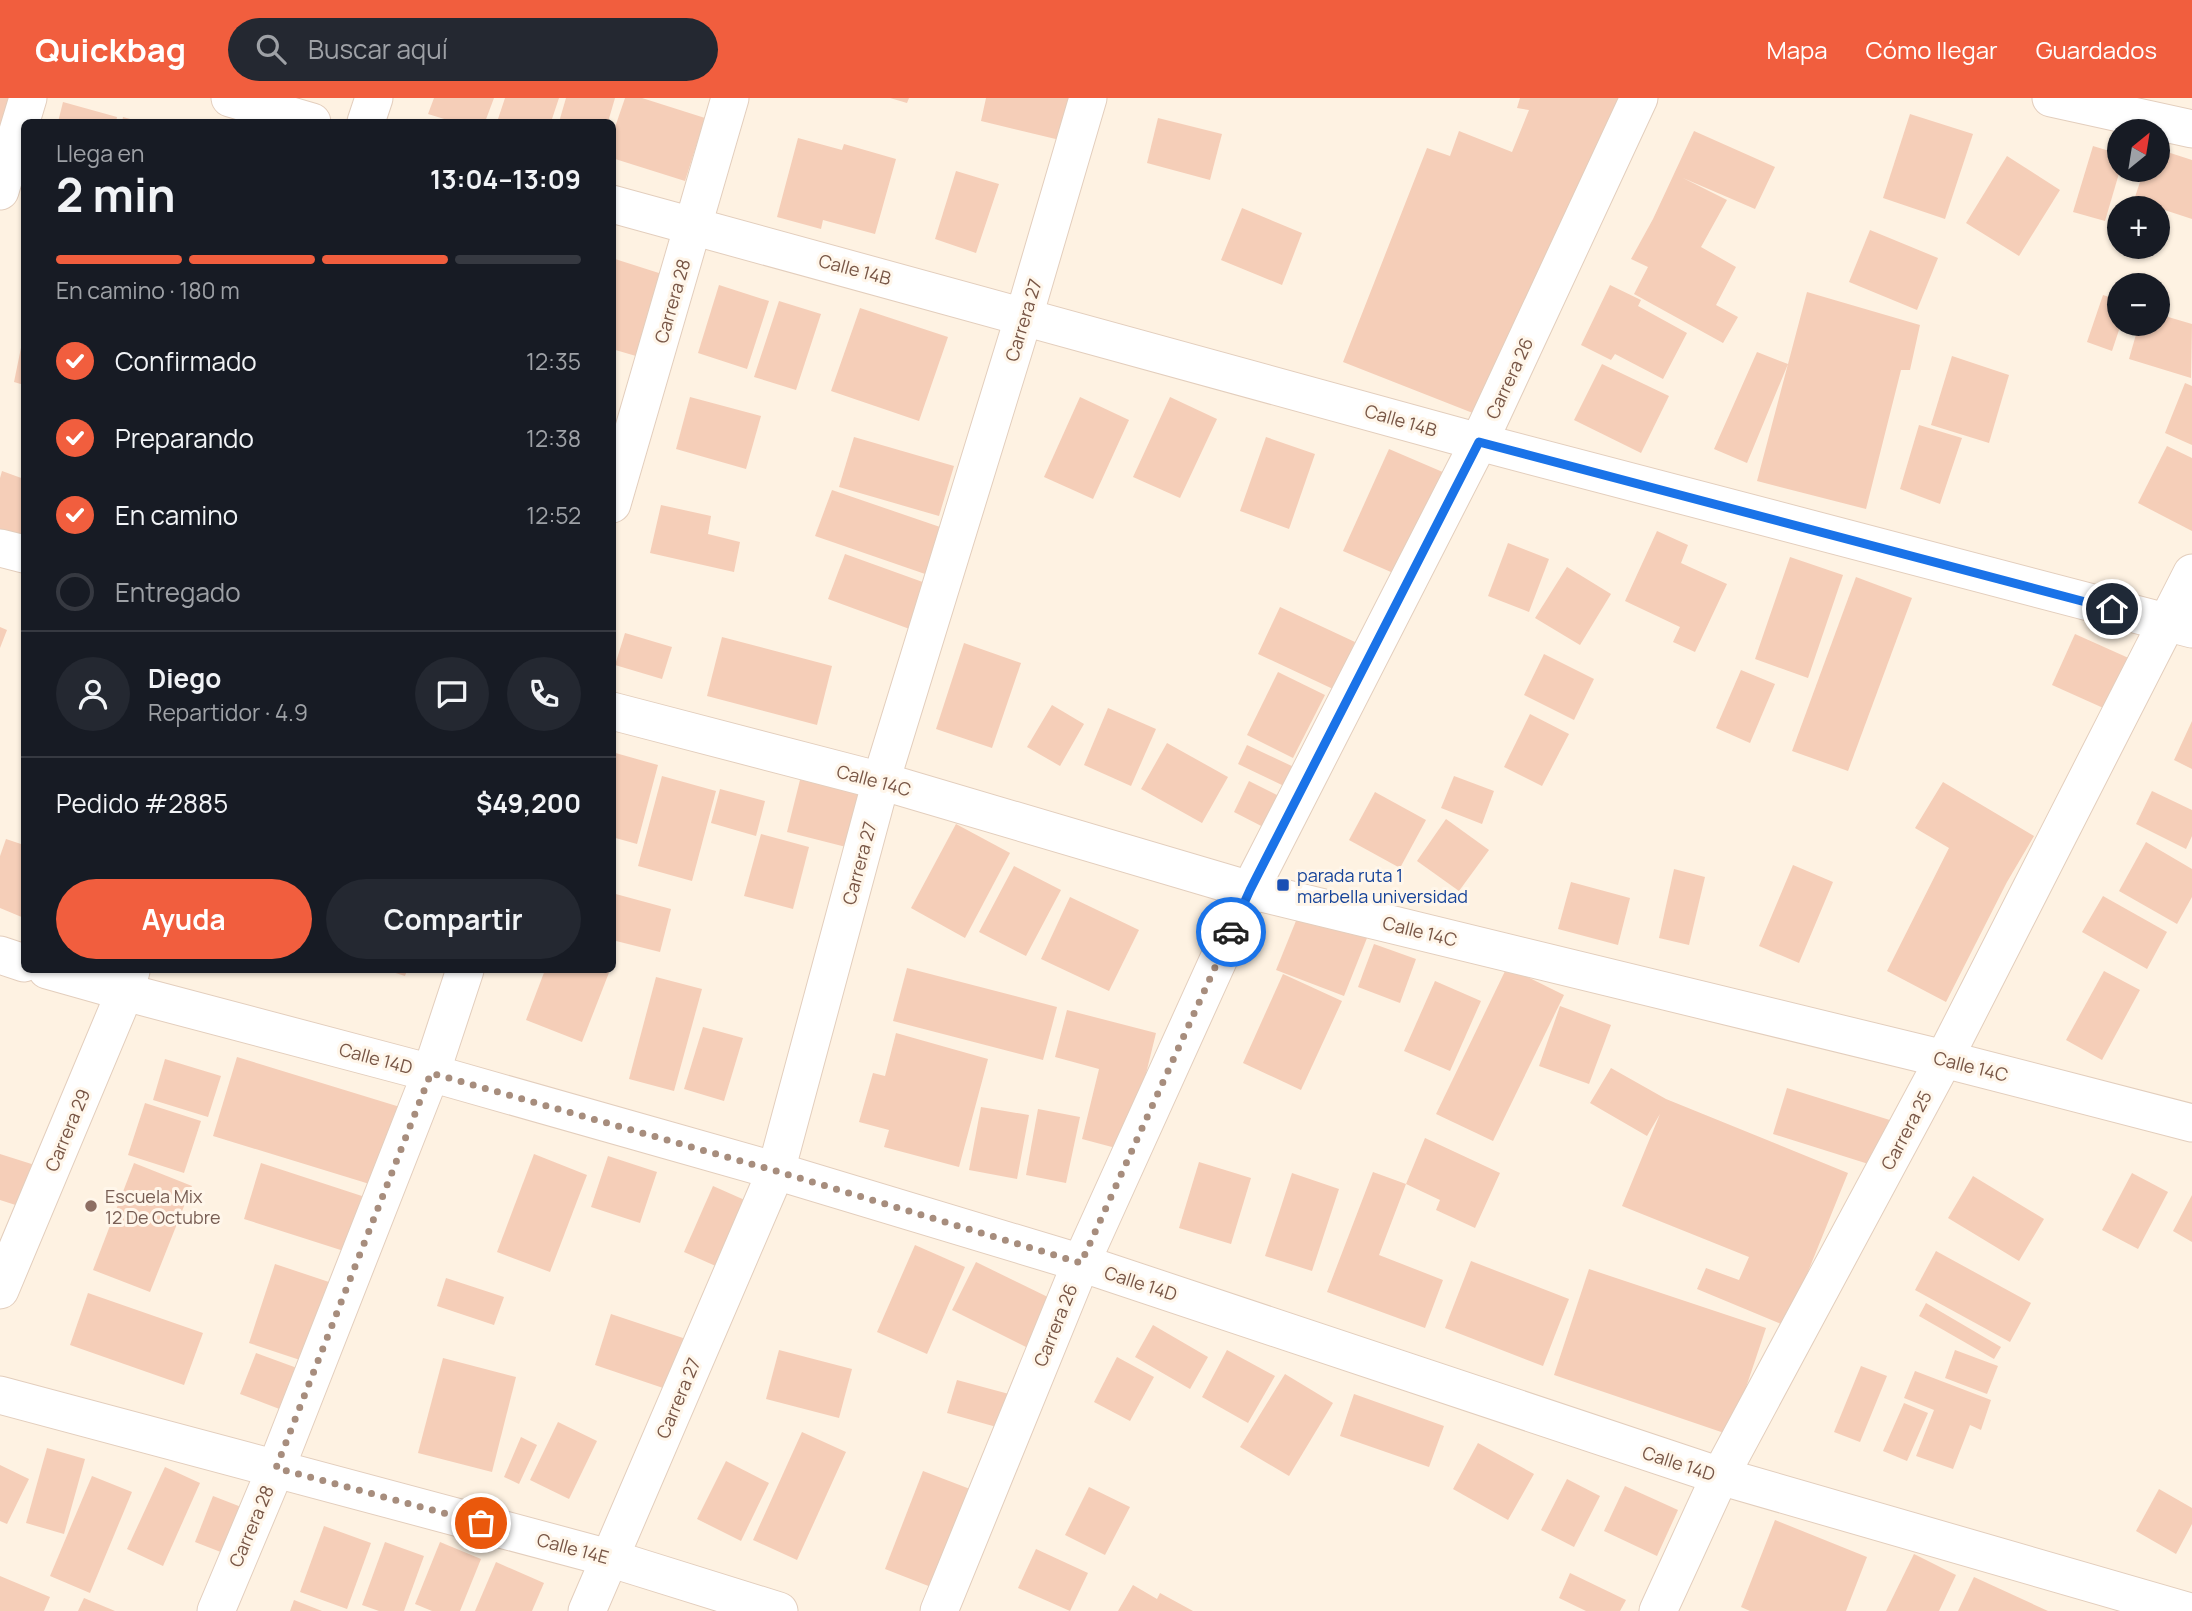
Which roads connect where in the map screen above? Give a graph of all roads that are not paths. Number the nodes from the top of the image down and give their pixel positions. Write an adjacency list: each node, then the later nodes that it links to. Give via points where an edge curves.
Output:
1 (28, 98): 8 (street)
2 (230, 98): 9 (street)
3 (374, 98): 10 (street)
4 (730, 98): 15 (street, Carrera 28)
5 (1088, 98): 16 (street, Carrera 27)
6 (1639, 98): 17 (street, Carrera 26)
7 (2051, 98): 12 (street)
8 (22, 119)
9 (302, 119)
10 (367, 119)
11 (21, 121): 13 (street)
12 (2192, 129)
13 (0, 191)
14 (616, 205): 15 (street, Calle 14B)
15 (694, 226): 16 (street, Calle 14B); 18 (street, Carrera 28)
16 (1024, 316): 17 (street, Calle 14B); 24 (street, Carrera 27)
17 (1479, 442): 22 (street, Calle 14B); 25 (street, Carrera 26)
18 (616, 490)
19 (0, 548): 20 (street)
20 (21, 553)
21 (2192, 573): 22 (street, Carrera 25)
22 (2179, 626): 31 (street, Carrera 25)
23 (616, 712): 24 (street, Calle 14C)
24 (881, 781): 25 (street, Calle 14C); 34 (street, Carrera 27)
25 (1250, 890): 31 (street, Calle 14C); 35 (street, Carrera 26)
26 (0, 955): 27 (street)
27 (21, 962)
28 (69, 973): 30 (street, Calle 14D)
29 (464, 973): 32 (street, Carrera 28)
30 (128, 981): 32 (street, Calle 14D); 36 (street, Carrera 29)
31 (1944, 1059): 33 (street, Calle 14C); 39 (street, Carrera 25)
32 (431, 1073): 34 (street, Calle 14D); 38 (street, Carrera 28)
33 (2192, 1123)
34 (776, 1171): 35 (street, Calle 14D); 40 (street, Carrera 27)
35 (1081, 1263): 39 (street, Calle 14D); 44 (street, Carrera 26)
36 (0, 1290)
37 (0, 1395): 38 (street, Calle 14E)
38 (276, 1468): 40 (street, Calle 14E); 41 (street, Carrera 28)
39 (1720, 1476): 45 (street, Carrera 25); 46 (street, Calle 14D)
40 (609, 1558): 42 (street, Carrera 27); 43 (street, Calle 14E)
41 (216, 1611)
42 (587, 1611)
43 (779, 1611)
44 (939, 1611)
45 (1658, 1611)
46 (2187, 1611)

